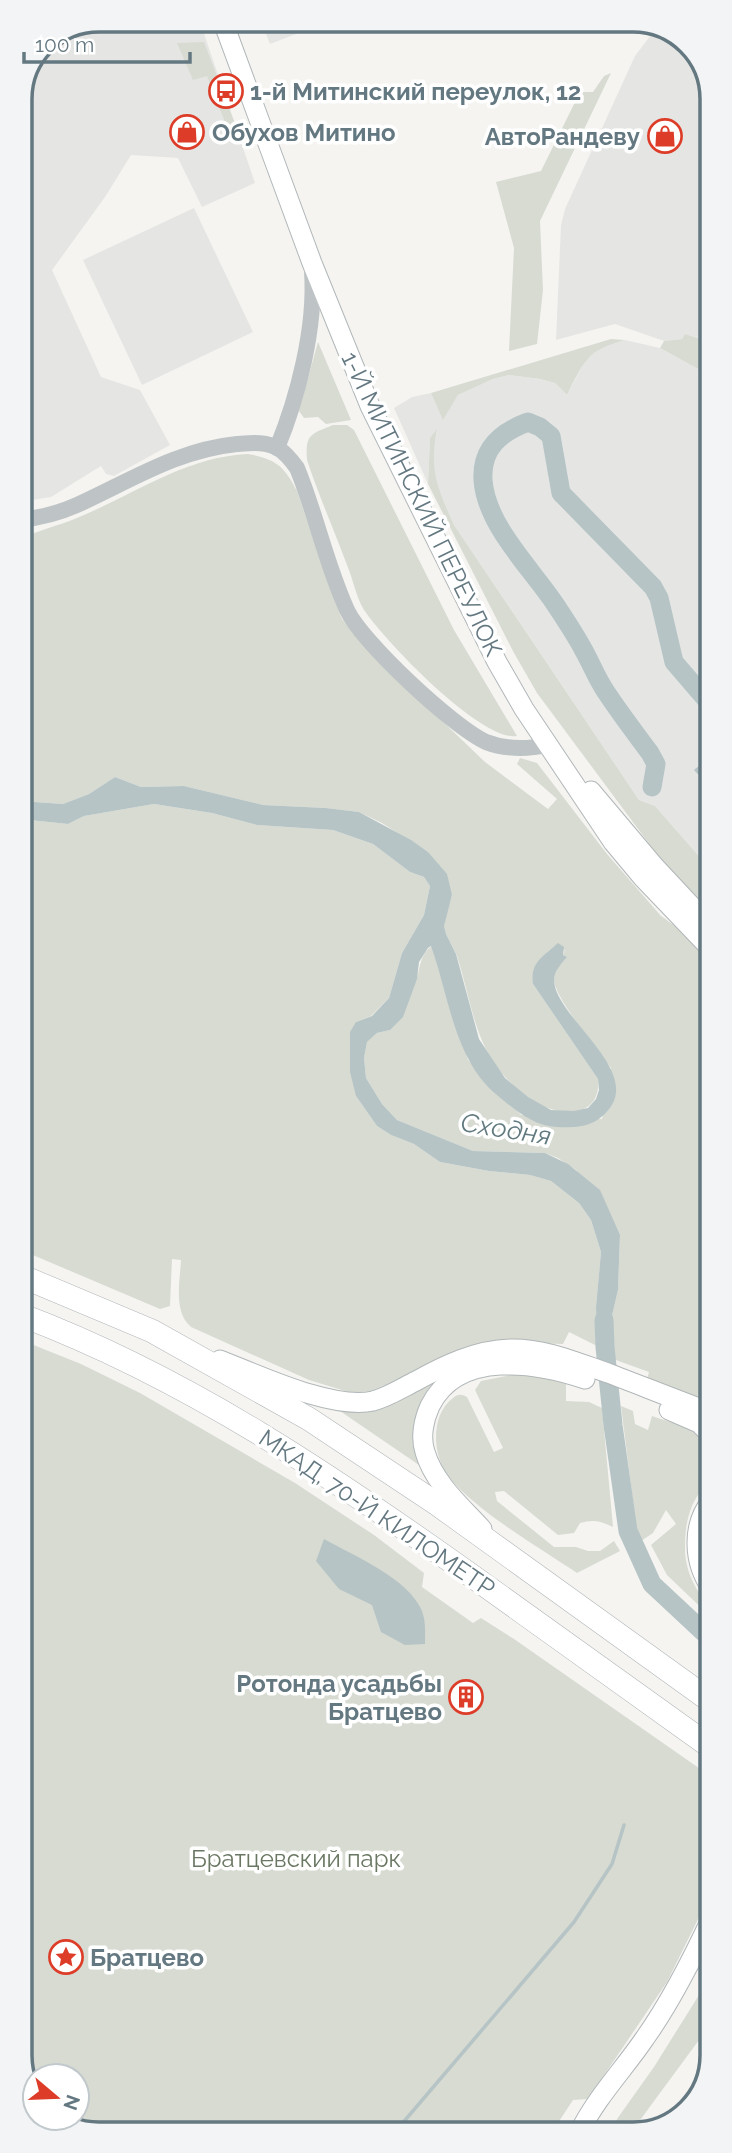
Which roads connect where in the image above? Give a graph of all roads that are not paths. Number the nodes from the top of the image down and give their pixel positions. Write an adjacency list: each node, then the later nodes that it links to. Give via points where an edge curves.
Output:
1 (227, 32): 2 (main road, 1-Й МИТИНСКИЙ ПЕРЕУЛОК)
2 (312, 263): 3 (street, via 313,312 288,421); 5 (main road, 1-Й МИТИНСКИЙ ПЕРЕУЛОК, via 383,435 497,662)
3 (277, 447): 4 (street, via 250,443 202,449 76,505); 5 (street, via 297,468 348,610 375,648 454,720 486,742 513,748)
4 (32, 518)
5 (549, 745): 6 (main road); 7 (main road, via 621,851)
6 (700, 915)
7 (700, 938)
8 (32, 1280): 10 (highway, МКАД, 70-Й КИЛОМЕТР)
9 (32, 1320): 19 (highway, МКАД, 70-Й КИЛОМЕТР, via 137,1364 292,1452)
10 (174, 1342): 11 (main road, via 303,1392 354,1402 373,1401 478,1353 542,1351); 16 (highway, МКАД, 70-Й КИЛОМЕТР, via 369,1456)
11 (583, 1371): 12 (main road); 16 (main road, via 515,1363 486,1367 445,1385 427,1413 424,1450 431,1468)
12 (635, 1390): 13 (main road); 14 (main road)
13 (700, 1409)
14 (700, 1424)
15 (700, 1526): 17 (main road)
16 (504, 1553): 18 (highway, МКАД, 70-Й КИЛОМЕТР)
17 (700, 1560)
18 (700, 1693)
19 (700, 1739)
20 (700, 1941): 22 (main road, via 667,2003)
21 (700, 1970): 23 (main road, via 667,2027)
22 (587, 2122)
23 (598, 2122)

